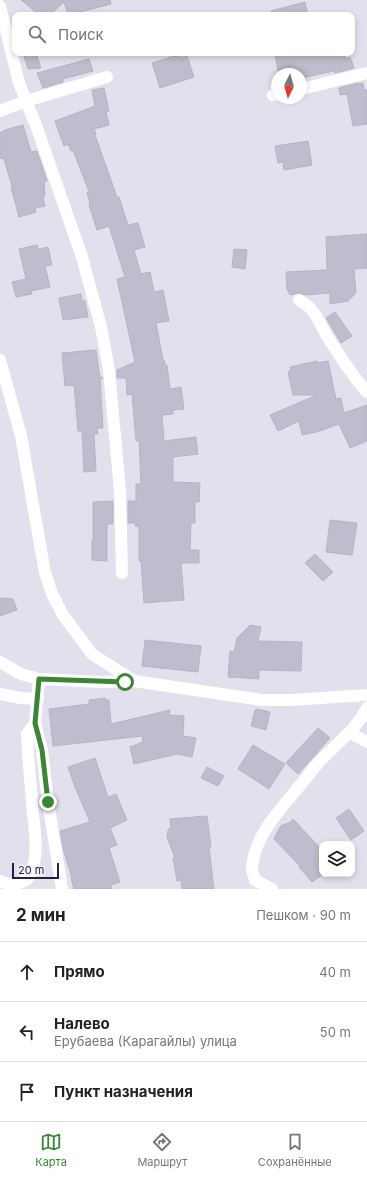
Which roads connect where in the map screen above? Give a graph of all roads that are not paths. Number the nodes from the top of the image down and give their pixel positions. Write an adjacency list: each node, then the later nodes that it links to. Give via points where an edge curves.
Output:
1 (0, 6): 2 (street)
2 (12, 55)
3 (12, 56): 6 (street)
4 (367, 73): 7 (street)
5 (107, 77): 8 (street)
6 (19, 83): 8 (street); 9 (street, via 12,102)
7 (307, 88)
8 (26, 101): 9 (street); 13 (street, via 82,257 101,326 109,370 120,491)
9 (3, 110)
10 (299, 300): 12 (street, via 316,314 327,336)
11 (0, 360): 16 (street, via 21,436 45,573 52,594 63,615 92,654)
12 (367, 392)
13 (122, 573)
14 (0, 662): 15 (street, via 21,674)
15 (39, 679): 16 (street); 19 (street)
16 (134, 681): 18 (street, via 262,700)
17 (0, 694): 19 (street)
18 (367, 695)
19 (38, 699): 21 (street)
20 (367, 708): 22 (street)
21 (35, 723): 24 (street, via 27,734 35,836 33,868 24,882 14,884); 25 (street, via 42,750)
22 (350, 733): 23 (street); 26 (street, via 320,761 271,822 258,843 252,869 254,880)
23 (367, 742)
24 (0, 881)
25 (62, 889)
26 (272, 889)

